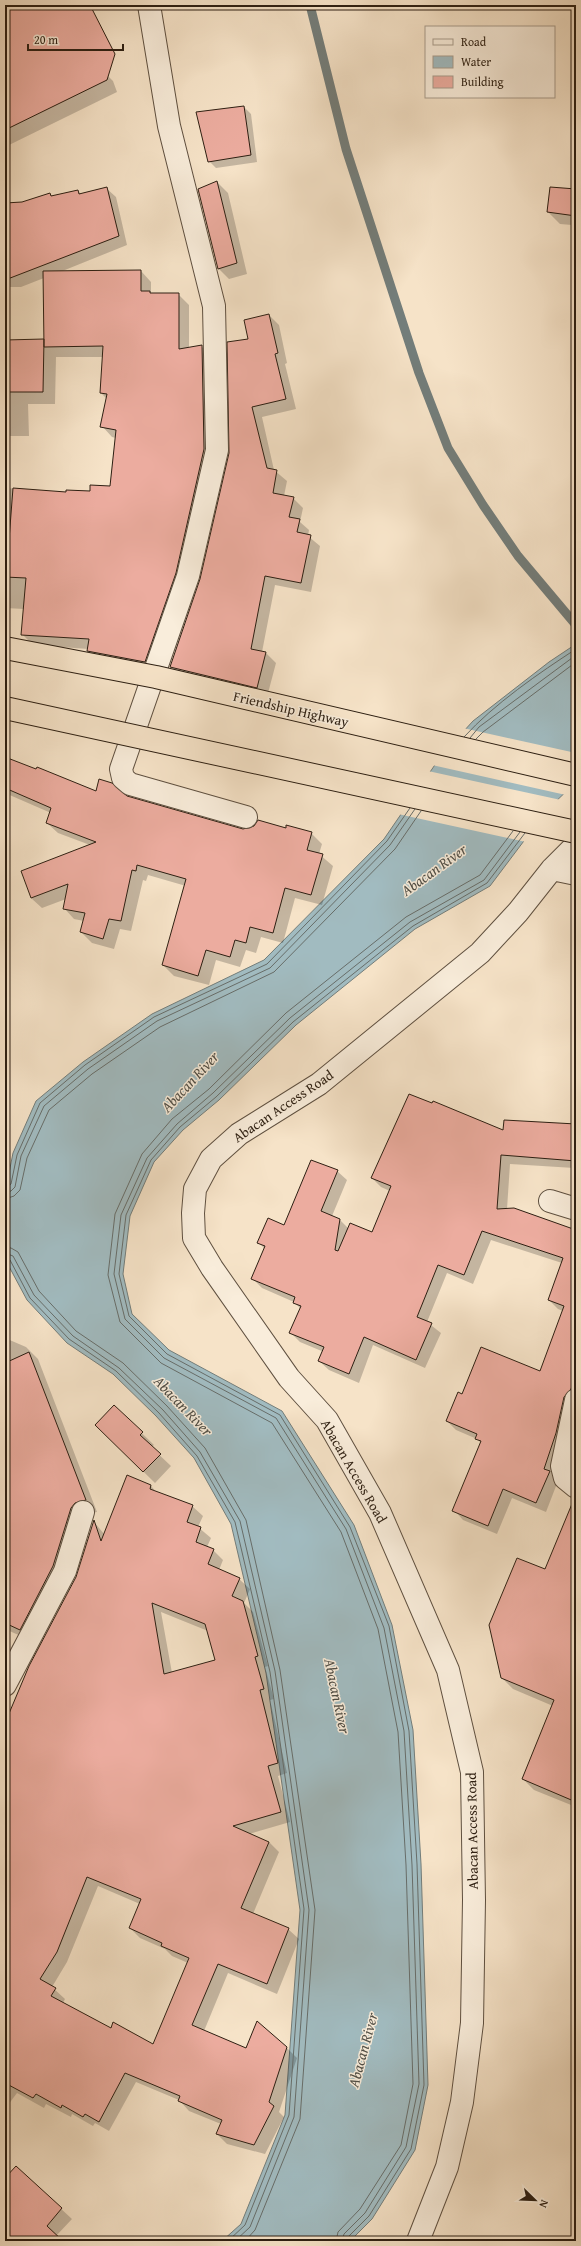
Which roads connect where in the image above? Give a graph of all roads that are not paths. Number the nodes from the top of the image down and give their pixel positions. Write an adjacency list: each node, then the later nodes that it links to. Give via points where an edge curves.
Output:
1 (150, 5): 5 (street, via 169,126 214,306 217,450 188,576 121,769 123,778 130,784)
2 (5, 648): 4 (main road, Friendship Highway, bridge, via 156,677)
3 (5, 708): 6 (main road, bridge)
4 (576, 775)
5 (246, 817)
6 (576, 832)
7 (576, 845): 8 (street, Abacan Access Road)
8 (552, 869): 9 (street); 16 (street, Abacan Access Road, via 518,912 480,953 319,1084 239,1134 211,1159 194,1195 194,1238 289,1378 327,1420 380,1513 448,1670 472,1772 472,2023 462,2102 447,2167)
9 (576, 874)
10 (550, 1201): 11 (street)
11 (576, 1209)
12 (576, 1400): 13 (street, via 562,1466 565,1478)
13 (576, 1487)
14 (83, 1512): 15 (street, via 64,1570)
15 (5, 1685)
16 (418, 2241)

